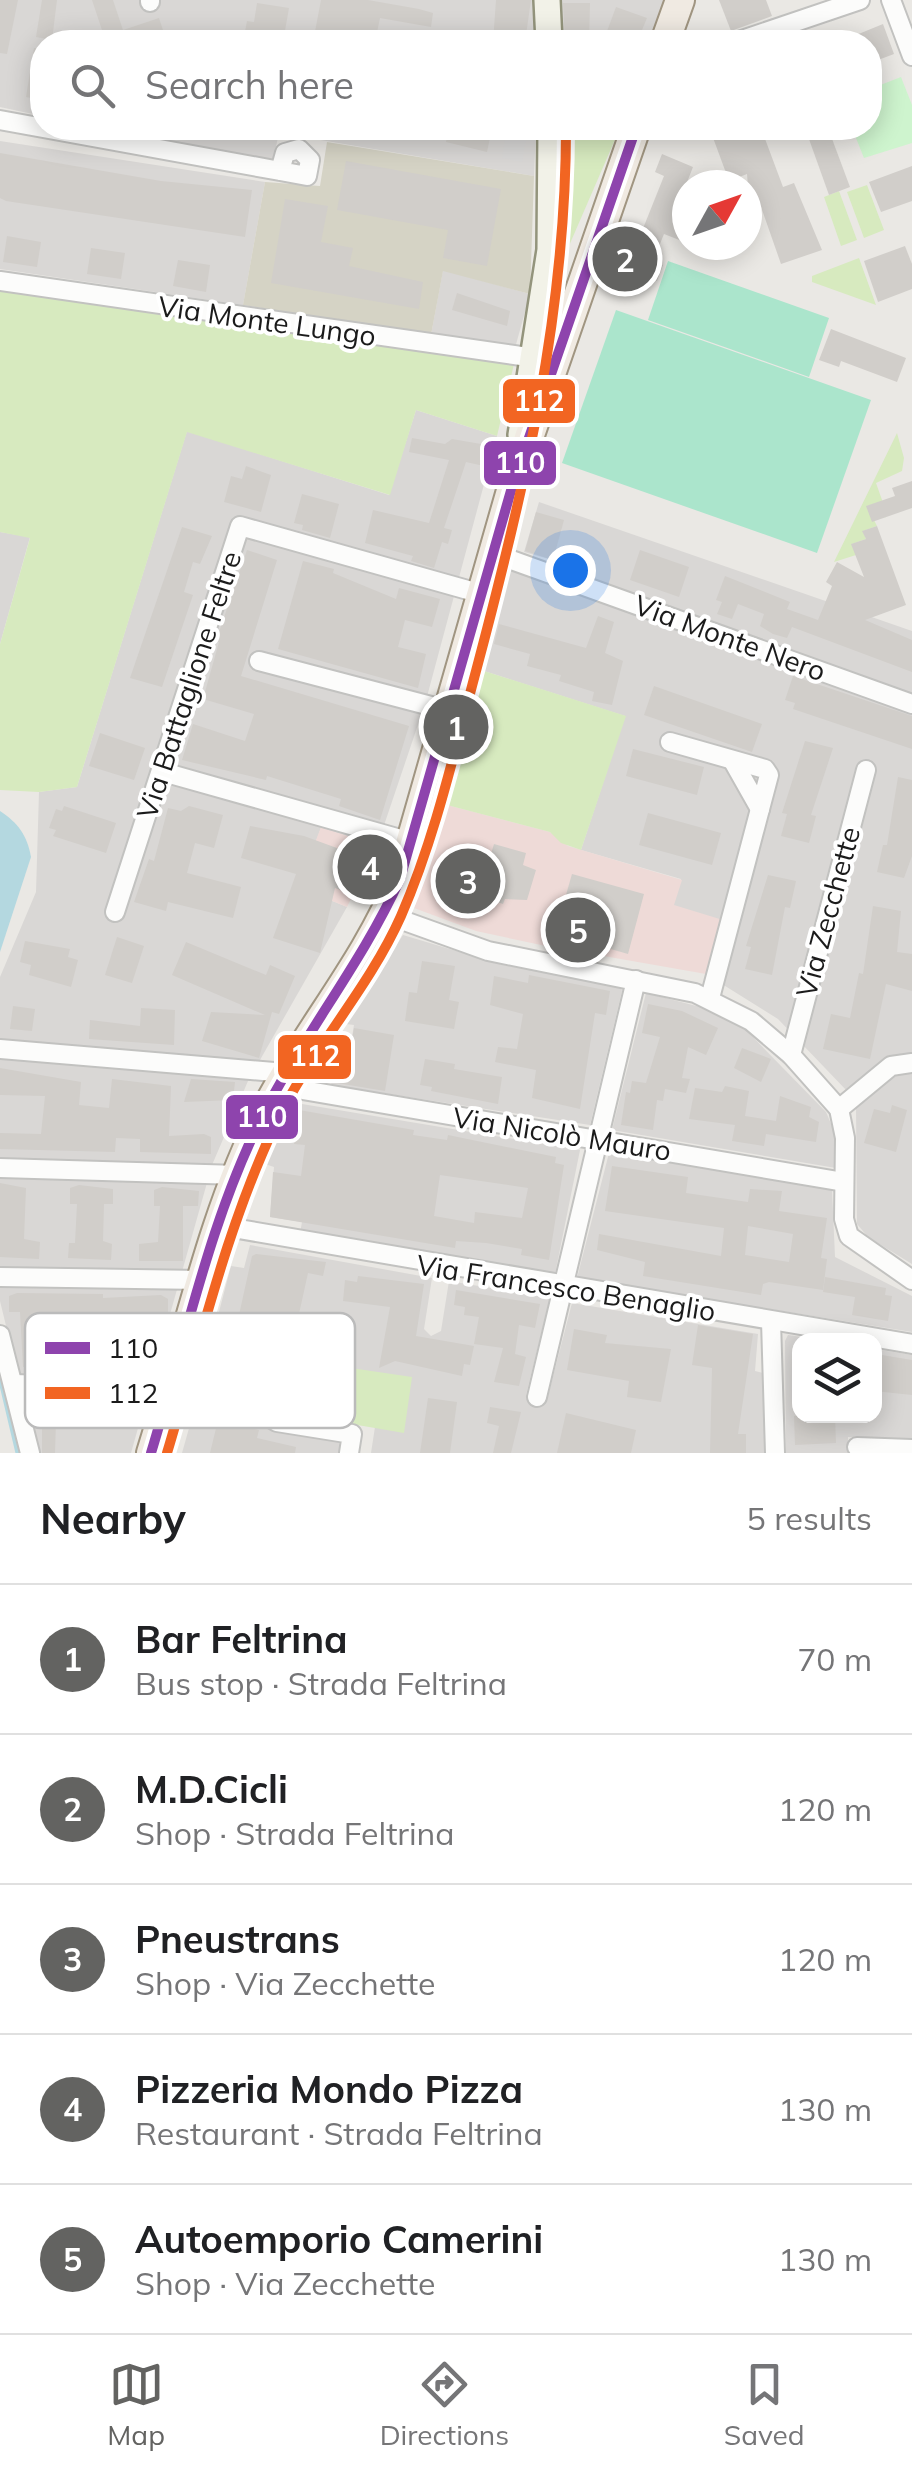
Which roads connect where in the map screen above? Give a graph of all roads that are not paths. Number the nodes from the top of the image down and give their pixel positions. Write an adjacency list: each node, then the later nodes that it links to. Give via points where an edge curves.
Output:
1 (548, 0): 5 (main road)
2 (680, 0): 6 (main road)
3 (860, 0): 7 (street)
4 (891, 0): 8 (street)
5 (549, 30)
6 (669, 30)
7 (771, 30)
8 (912, 56)
9 (0, 120): 10 (street)
10 (30, 125)
11 (110, 140): 14 (street)
12 (551, 140): 16 (main road, via 550,250)
13 (632, 140): 17 (main road)
14 (280, 171)
15 (0, 282): 16 (street, Via Monte Lungo)
16 (535, 358): 17 (main road)
17 (512, 487): 18 (main road)
18 (492, 554): 19 (main road); 21 (street, Via Monte Nero)
19 (482, 594): 22 (main road); 25 (street, Via Battaglione Feltre, via 240,526)
20 (260, 661): 22 (street)
21 (912, 704)
22 (450, 710): 26 (main road)
23 (670, 742): 30 (street, via 769,775)
24 (866, 770): 32 (street, Via Zecchette)
25 (163, 772): 26 (street); 27 (street, Via Battaglione Feltre)
26 (411, 842): 28 (main road)
27 (116, 912)
28 (385, 914): 29 (street, via 488,951); 34 (main road)
29 (636, 980): 30 (street); 36 (street)
30 (710, 998): 32 (street)
31 (0, 1050): 34 (street, Via Nicolò Mauro)
32 (791, 1055): 35 (street)
33 (912, 1063): 35 (street, via 892,1066)
34 (283, 1080): 36 (street, Via Nicolò Mauro); 38 (main road)
35 (839, 1109): 39 (street)
36 (598, 1140): 39 (street, Via Nicolò Mauro); 44 (street)
37 (0, 1168): 38 (street)
38 (240, 1174): 40 (main road)
39 (844, 1182): 43 (street, via 849,1236)
40 (221, 1226): 42 (main road); 44 (street, Via Francesco Benaglio)
41 (0, 1277): 42 (street)
42 (203, 1280): 45 (main road)
43 (912, 1280)
44 (562, 1288): 46 (street, Via Francesco Benaglio); 51 (street)
45 (193, 1313)
46 (771, 1321): 48 (street, Via Francesco Benaglio); 59 (street)
47 (0, 1335): 49 (street)
48 (912, 1344)
49 (14, 1384): 50 (street); 56 (street)
50 (25, 1384)
51 (537, 1397)
52 (159, 1428): 57 (main road)
53 (315, 1428): 58 (street, via 352,1434)
54 (857, 1447): 55 (street)
55 (912, 1449)
56 (30, 1453)
57 (151, 1453)
58 (349, 1453)
59 (774, 1453)

